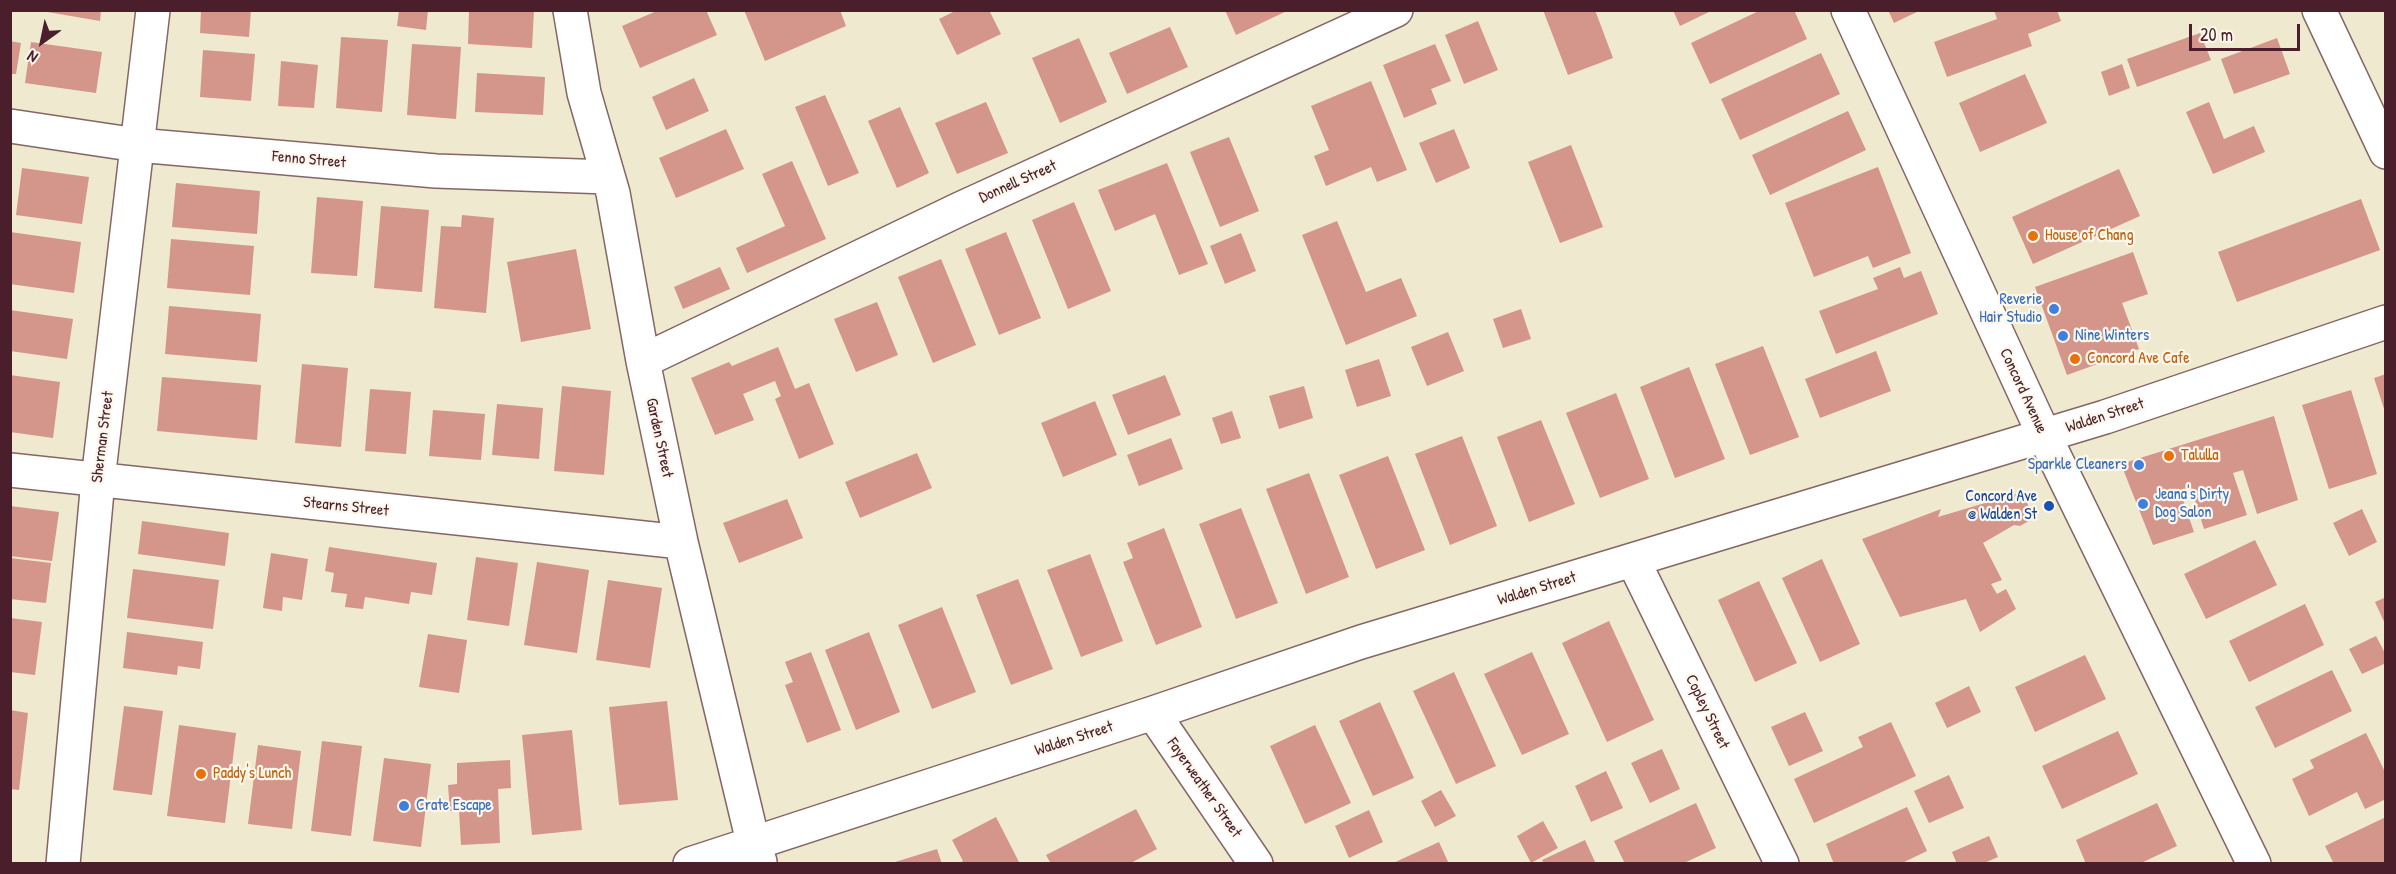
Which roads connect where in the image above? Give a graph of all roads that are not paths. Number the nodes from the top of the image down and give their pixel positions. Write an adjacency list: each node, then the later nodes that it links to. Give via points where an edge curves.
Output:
1 (153, 10): 7 (street, Sherman Street)
2 (570, 10): 9 (street, Garden Street, via 584,93)
3 (1396, 10): 11 (street, Donnell Street, via 960,209)
4 (1848, 10): 12 (street, Concord Avenue)
5 (2319, 10): 8 (street)
6 (10, 126): 7 (street, Fenno Street)
7 (137, 145): 9 (street, Fenno Street, via 436,171); 14 (street, Sherman Street)
8 (2385, 152)
9 (608, 177): 11 (street, Garden Street)
10 (2385, 322): 12 (street, Walden Street)
11 (643, 361): 15 (street, Garden Street)
12 (2044, 435): 16 (street, Walden Street); 23 (street, Concord Avenue)
13 (10, 470): 14 (street, Stearns Street)
14 (98, 480): 15 (street, Stearns Street); 19 (street, Sherman Street)
15 (681, 542): 18 (street, Garden Street)
16 (1633, 560): 17 (street, Walden Street, via 1361,642); 22 (street, Copley Street)
17 (1153, 713): 18 (street, Walden Street); 21 (street, Fayerweather Street)
18 (757, 853): 20 (street, Walden Street)
19 (63, 864)
20 (690, 864)
21 (1256, 864)
22 (1782, 864)
23 (2254, 864)

